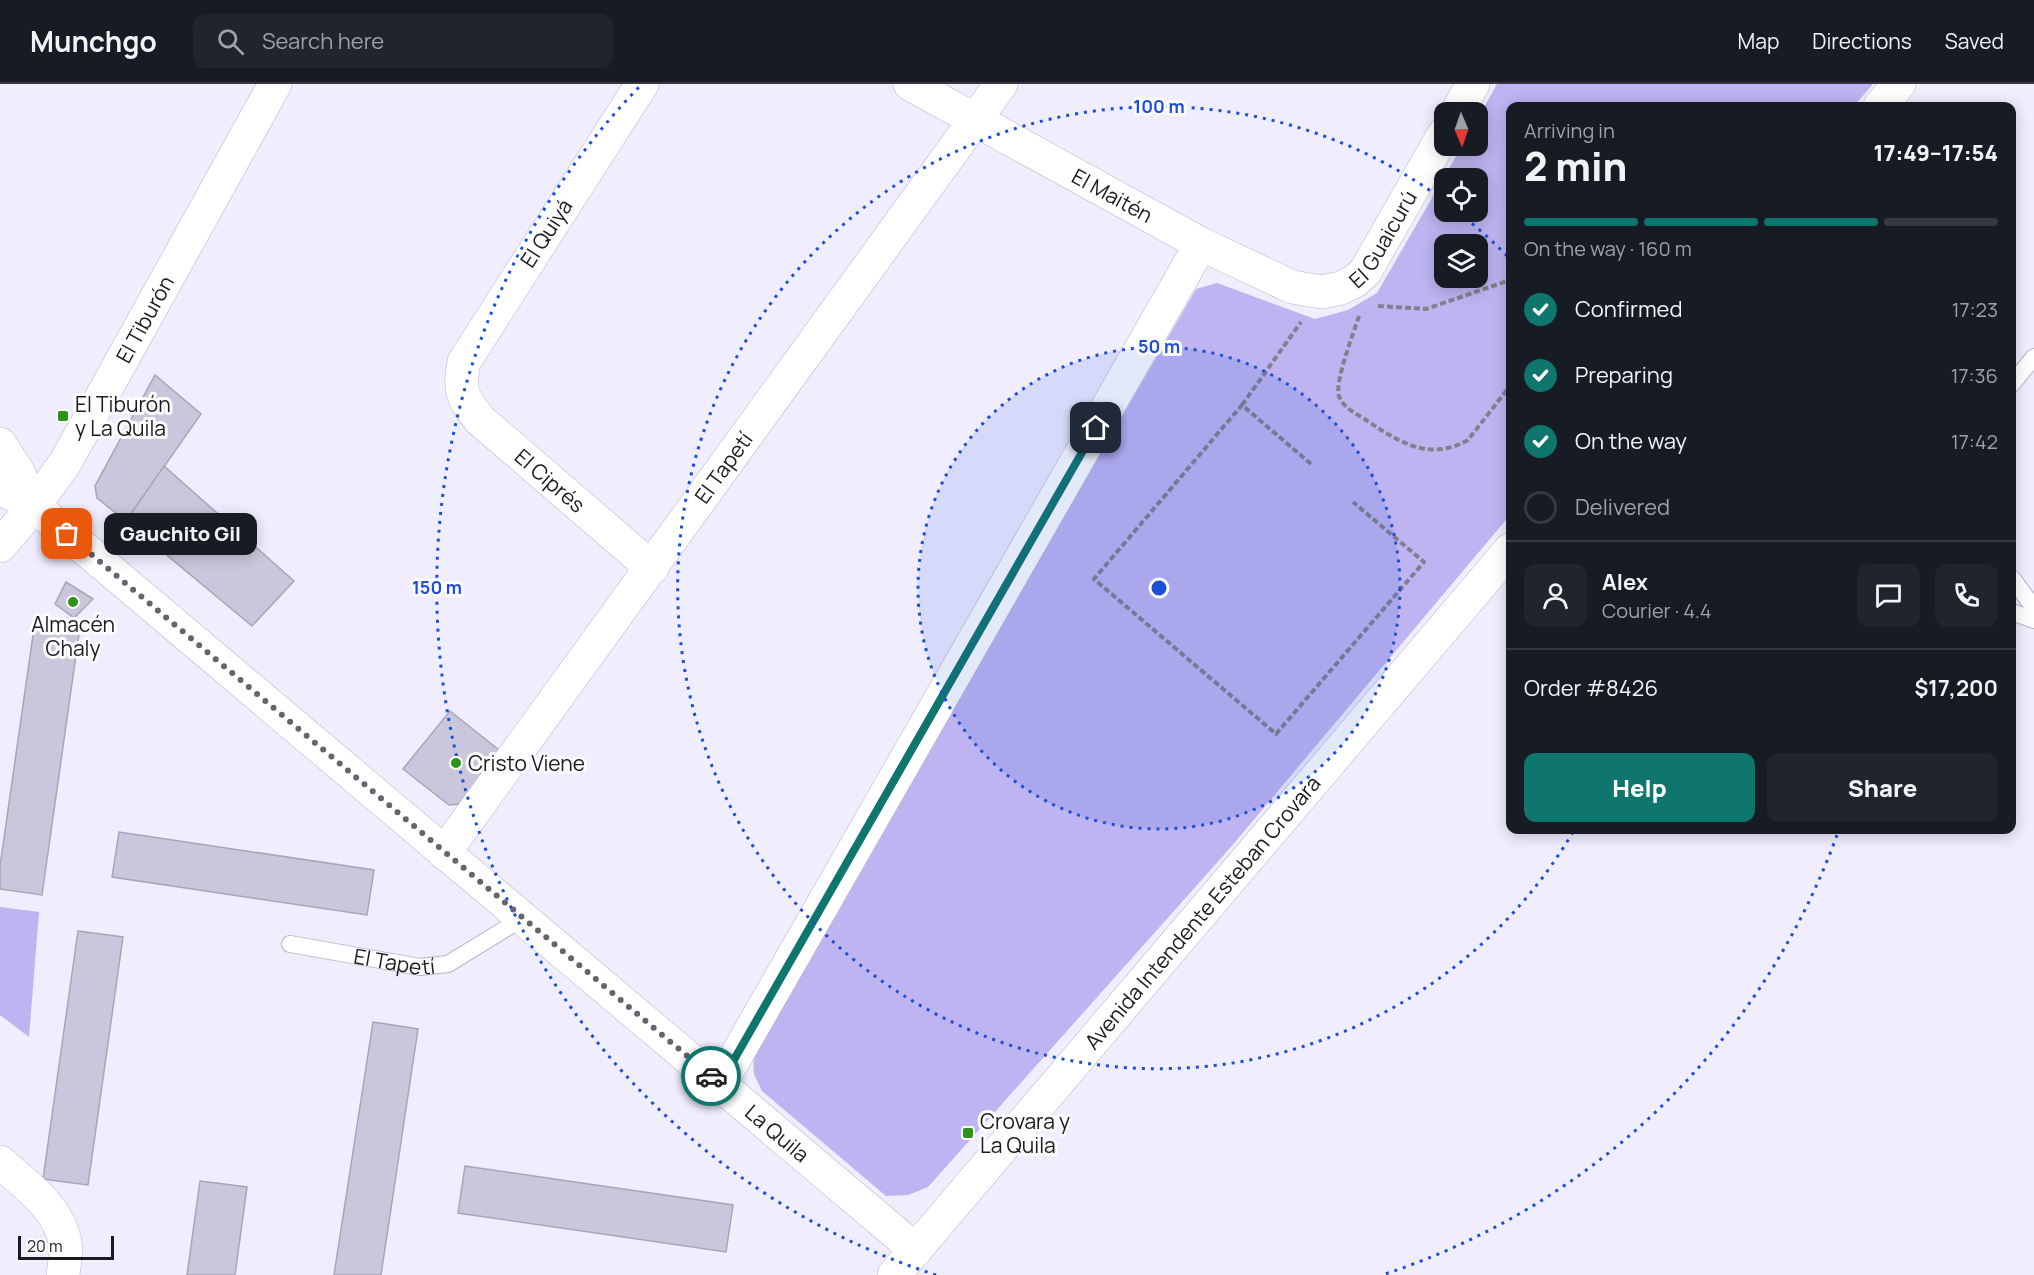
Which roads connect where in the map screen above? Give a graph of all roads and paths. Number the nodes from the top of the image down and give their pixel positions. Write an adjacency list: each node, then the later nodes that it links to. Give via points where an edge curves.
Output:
1 (275, 84): 25 (street, El Tiburón, via 79,439)
2 (642, 84): 18 (street, El Quiyá, via 464,362)
3 (910, 84): 9 (street, El Maitén)
4 (1001, 84): 9 (street, El Tapetí)
5 (1473, 84): 7 (street)
6 (1899, 84): 8 (street)
7 (1463, 102)
8 (1883, 102)
9 (975, 118): 11 (street, El Maitén); 28 (street, El Tapetí)
10 (1434, 151): 13 (street, El Guaicurú, via 1365,272 1341,288)
11 (1202, 244): 13 (street, El Maitén, via 1293,287); 36 (street)
12 (1506, 281): 14 (path, via 1426,309)
13 (1322, 292): 20 (path)
14 (1368, 305)
15 (1360, 312): 19 (path, via 1338,383 1339,396 1345,406 1397,441 1430,450 1458,446 1468,440)
16 (2034, 357): 17 (lane)
17 (2016, 379)
18 (460, 385): 28 (street, El Ciprés, via 467,404 480,420)
19 (1506, 391)
20 (1242, 405): 22 (path); 24 (path, via 1094,579 1276,734 1424,562)
21 (0, 444): 25 (street, La Quila)
22 (1311, 464)
23 (0, 488): 25 (street, La Quila)
24 (1353, 502)
25 (34, 506): 26 (street, El Tiburón); 33 (street, La Quila)
26 (0, 546)
27 (1506, 555): 38 (street, Avenida Intendente Esteban Crovara)
28 (652, 568): 33 (street, El Tapetí)
29 (2016, 583): 30 (lane)
30 (2034, 608)
31 (2016, 613): 32 (lane)
32 (2034, 620)
33 (444, 853): 34 (street, La Quila)
34 (523, 918): 35 (lane, El Tapetí, via 448,964 420,967); 36 (street, La Quila)
35 (290, 944)
36 (720, 1084): 38 (street, La Quila)
37 (0, 1162): 39 (street, via 48,1206 59,1225 66,1243)
38 (916, 1250): 40 (street, Avenida Intendente Esteban Crovara)
39 (63, 1275)
40 (894, 1275)

